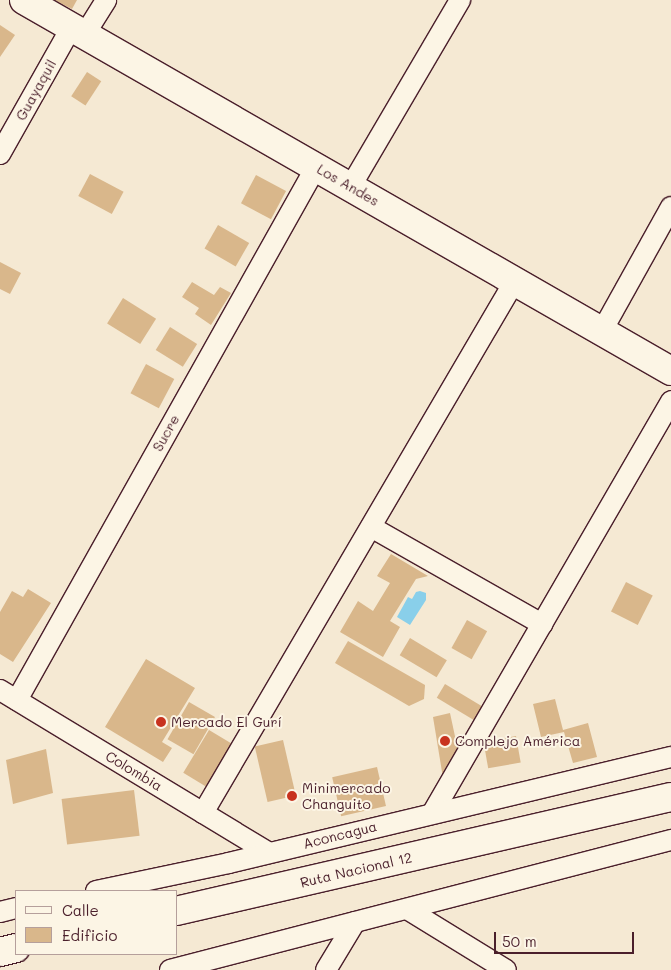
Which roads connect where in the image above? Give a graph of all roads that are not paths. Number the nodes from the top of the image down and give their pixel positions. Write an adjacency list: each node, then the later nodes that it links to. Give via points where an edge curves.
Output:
1 (24, 0): 4 (main road, Los Andes)
2 (106, 0): 4 (street, Guayaquil)
3 (460, 0): 7 (street)
4 (79, 30): 5 (street, Guayaquil); 6 (main road, Los Andes)
5 (0, 154)
6 (316, 168): 7 (main road, Los Andes); 15 (street, Sucre)
7 (351, 186): 9 (main road, Los Andes)
8 (671, 206): 10 (street)
9 (514, 282): 10 (main road, Los Andes); 13 (street)
10 (602, 331): 11 (main road, Los Andes)
11 (671, 372)
12 (671, 401): 14 (street)
13 (371, 527): 14 (street); 20 (street)
14 (542, 624): 19 (street)
15 (8, 695): 20 (street, Colombia)
16 (671, 757): 19 (street, Aconcagua)
17 (671, 796): 21 (main road, Ruta Nacional 12)
18 (671, 808): 21 (main road, Ruta Nacional 12)
19 (433, 812): 23 (street, Aconcagua)
20 (203, 813): 23 (street, Colombia)
21 (535, 829): 27 (main road, Ruta Nacional 12)
22 (671, 840): 26 (street)
23 (267, 852): 24 (street, Aconcagua)
24 (100, 890)
25 (15, 908): 28 (street)
26 (407, 909): 29 (street); 34 (street)
27 (178, 911)
28 (0, 912)
29 (355, 922): 32 (street); 33 (street)
30 (15, 948): 31 (main road)
31 (0, 952)
32 (170, 970)
33 (326, 970)
34 (506, 970)

